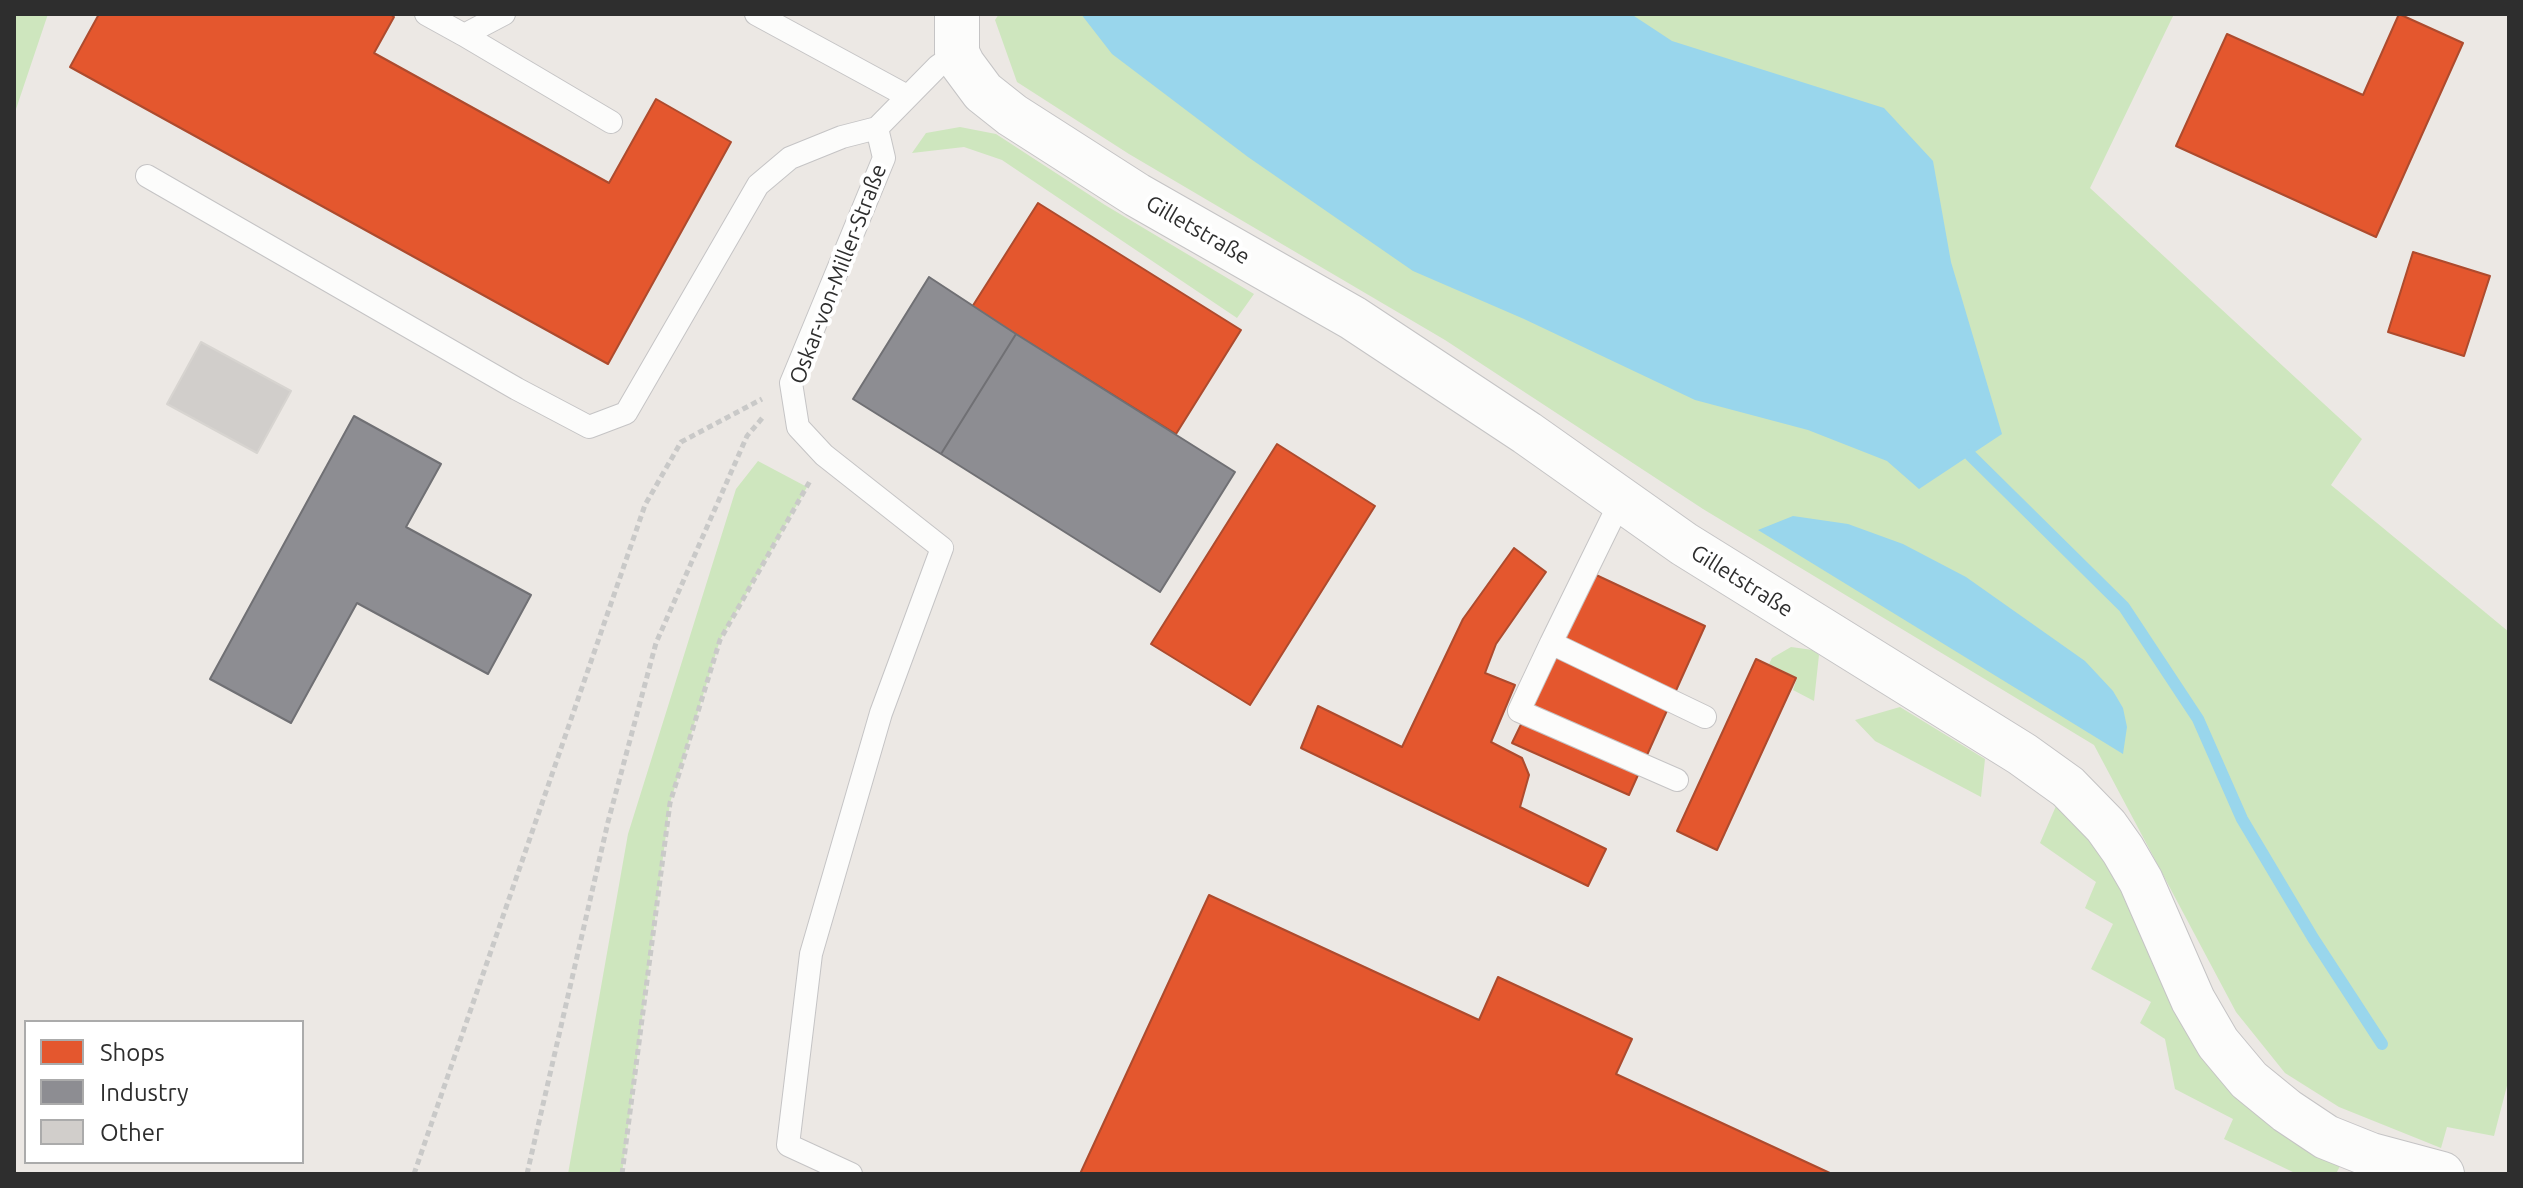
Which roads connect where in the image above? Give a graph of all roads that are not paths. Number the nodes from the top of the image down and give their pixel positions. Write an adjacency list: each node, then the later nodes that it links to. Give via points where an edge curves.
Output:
1 (426, 14): 5 (lane)
2 (504, 14): 5 (lane)
3 (756, 14): 6 (lane)
4 (957, 33): 6 (lane, via 938,66); 10 (street, Gilletstraße, via 963,65 983,92 1049,140 1353,318)
5 (464, 35): 7 (lane)
6 (907, 96): 8 (lane)
7 (611, 122)
8 (877, 128): 9 (lane, via 790,158 758,185 626,413 589,427); 14 (lane, Oskar-von-Miller-Straße, via 884,158 791,383 798,427 824,455 942,548 881,713 811,954 788,1145)
9 (147, 176)
10 (1621, 500): 11 (lane); 15 (street, Gilletstraße, via 2068,787 2123,850 2193,1000 2218,1043 2249,1080 2326,1137)
11 (1551, 643): 12 (lane); 13 (lane, via 1519,711)
12 (1705, 717)
13 (1677, 780)
14 (851, 1174)
15 (2442, 1174)

